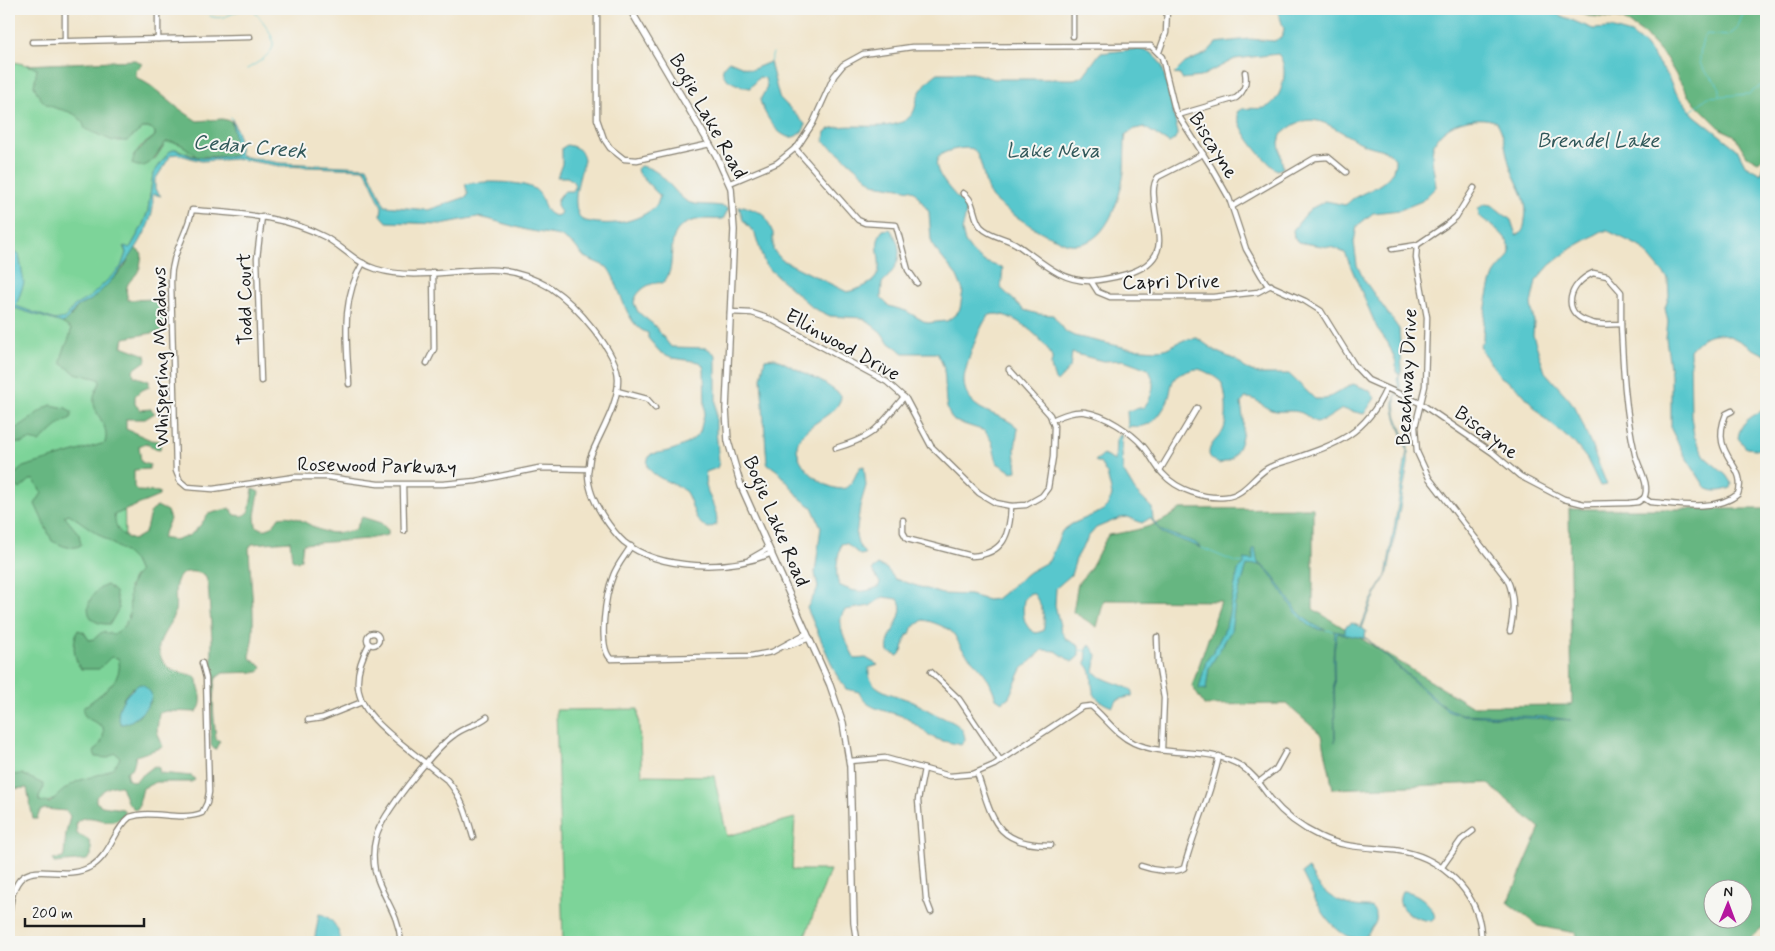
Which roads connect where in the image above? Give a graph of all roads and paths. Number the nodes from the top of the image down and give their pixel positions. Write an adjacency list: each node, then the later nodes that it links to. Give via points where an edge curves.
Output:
1 (64, 9): 10 (street)
2 (158, 9): 9 (street)
3 (597, 9): 15 (street, via 597,119 610,148 624,159 637,160)
4 (630, 9): 15 (main road, Bogie Lake Road)
5 (1073, 9): 7 (street)
6 (1167, 9): 12 (street, via 1166,33)
7 (1073, 36)
8 (250, 37): 9 (street)
9 (158, 39): 10 (street)
10 (65, 41): 11 (street)
11 (32, 42)
12 (1159, 52): 14 (street, Biscayne); 16 (street, via 1144,45 912,47 863,54 843,65 834,76 813,123)
13 (1245, 72): 14 (street, via 1246,84 1236,98)
14 (1178, 115): 17 (street, Biscayne)
15 (710, 144): 19 (main road, Bogie Lake Road)
16 (795, 148): 19 (street, via 777,164); 29 (street, via 858,220 896,226 908,270)
17 (1203, 154): 22 (street, Biscayne); 28 (street, via 1158,176 1155,181 1154,204 1159,240 1152,260 1122,275)
18 (1346, 172): 22 (street, via 1328,157 1315,158)
19 (730, 183): 31 (main road, Bogie Lake Road, via 734,215)
20 (1474, 188): 24 (street, via 1456,217)
21 (963, 193): 28 (street, Capri Drive, via 970,199 978,223 987,232 1014,243 1054,272)
22 (1233, 206): 30 (street, Biscayne, via 1252,261 1260,276)
23 (262, 216): 26 (street, Whispering Meadows, via 284,220 326,238); 35 (street, Todd Court, via 257,258); 46 (street, Whispering Meadows, via 192,210 186,232 176,250 170,282)
24 (1417, 245): 25 (street); 40 (street, Beachway Drive, via 1416,258 1426,317)
25 (1392, 248)
26 (363, 263): 27 (street, Whispering Meadows, via 396,273); 36 (street, via 352,283 347,303)
27 (433, 272): 33 (street, via 434,349); 38 (street, Whispering Meadows, via 498,270 516,273 552,289 574,308 610,350 616,366)
28 (1091, 281): 30 (street, Capri Drive, via 1098,292 1120,298 1222,296 1258,292)
29 (917, 283)
30 (1271, 285): 37 (street, Biscayne, via 1321,311 1355,366 1368,380)
31 (730, 312): 39 (street, Ellinwood Drive, via 770,319 887,382); 55 (main road, Bogie Lake Road, via 728,440 738,477)
32 (1621, 324): 32 (street, via 1622,301 1616,284 1602,274 1587,275 1570,298 1576,314 1590,323); 50 (street, via 1626,409 1635,456 1646,484)
33 (427, 363)
34 (1009, 369): 44 (street)
35 (261, 381)
36 (349, 384)
37 (1388, 390): 40 (street, Biscayne); 48 (street, via 1363,426 1352,434 1326,448 1268,468 1231,497 1189,491)
38 (617, 391): 41 (street, via 647,399); 47 (street, Whispering Meadows)
39 (904, 397): 45 (street, via 874,433); 51 (street, Ellinwood Drive, via 931,446 979,493 996,503)
40 (1422, 404): 50 (street, Biscayne, via 1493,453 1520,476 1564,499 1584,504 1611,504 1638,502); 56 (street, Beachway Drive, via 1415,427 1420,461 1446,502 1507,579 1513,601)
41 (655, 408)
42 (1197, 408): 48 (street)
43 (1732, 411): 50 (street, via 1726,414 1720,439 1740,478 1738,494 1726,501 1705,504 1650,502)
44 (1052, 420): 48 (street, via 1069,413 1097,416 1136,439); 51 (street, via 1055,441 1048,488 1034,502)
45 (836, 448)
46 (176, 468): 49 (street, Rosewood Parkway, via 183,484 197,489 224,489 309,477)
47 (588, 469): 49 (street, Rosewood Parkway, via 538,468 476,481); 54 (street, Whispering Meadows, via 589,487 599,509 615,532)
48 (1160, 470)
49 (403, 485): 53 (street)
50 (1644, 498)
51 (1010, 506): 52 (street, via 1009,527 1004,540 995,549 980,555 972,556 907,539)
52 (903, 520)
53 (404, 531)
54 (631, 546): 55 (street, Whispering Meadows, via 673,564 749,560); 57 (street, via 613,575 605,604 604,643 611,659 752,656)
55 (770, 550): 57 (main road, Bogie Lake Road)
56 (1510, 631)
57 (809, 636): 69 (main road, Bogie Lake Road, via 838,706)
58 (1158, 637): 65 (street, via 1158,663 1165,705)
59 (369, 644): 62 (street, via 358,678)
60 (202, 663): 80 (street, via 206,678 209,792 208,803 202,813 188,817 130,817 106,852 90,867 33,873 22,879 11,893)
61 (931, 672): 68 (street, via 959,699)
62 (362, 702): 64 (street, via 322,718); 70 (street, via 375,722)
63 (488, 717): 70 (street, via 453,735)
64 (308, 720)
65 (1162, 749): 67 (street); 68 (street, via 1134,743 1118,734 1095,709 1086,706)
66 (1286, 751): 73 (street, via 1276,769)
67 (1218, 756): 73 (street, via 1243,767); 77 (street, via 1184,868 1149,869)
68 (1000, 760): 72 (street)
69 (850, 761): 71 (street, via 886,758); 83 (main road, Bogie Lake Road)
70 (427, 764): 75 (street, via 456,790); 82 (street, via 382,821 373,854 379,882 395,912)
71 (924, 769): 72 (street, via 950,776); 79 (street, via 918,800 926,898)
72 (977, 772): 76 (street, via 994,820 1002,830 1024,844)
73 (1259, 782): 78 (street, via 1285,815 1320,837 1363,848 1401,851)
74 (1473, 831): 78 (street, via 1461,840)
75 (473, 837)
76 (1051, 844)
77 (1141, 866)
78 (1442, 867): 84 (street, via 1471,900 1479,919)
79 (931, 912)
80 (9, 919): 81 (street)
81 (10, 942)
82 (401, 942)
83 (857, 942)
84 (1482, 942)

